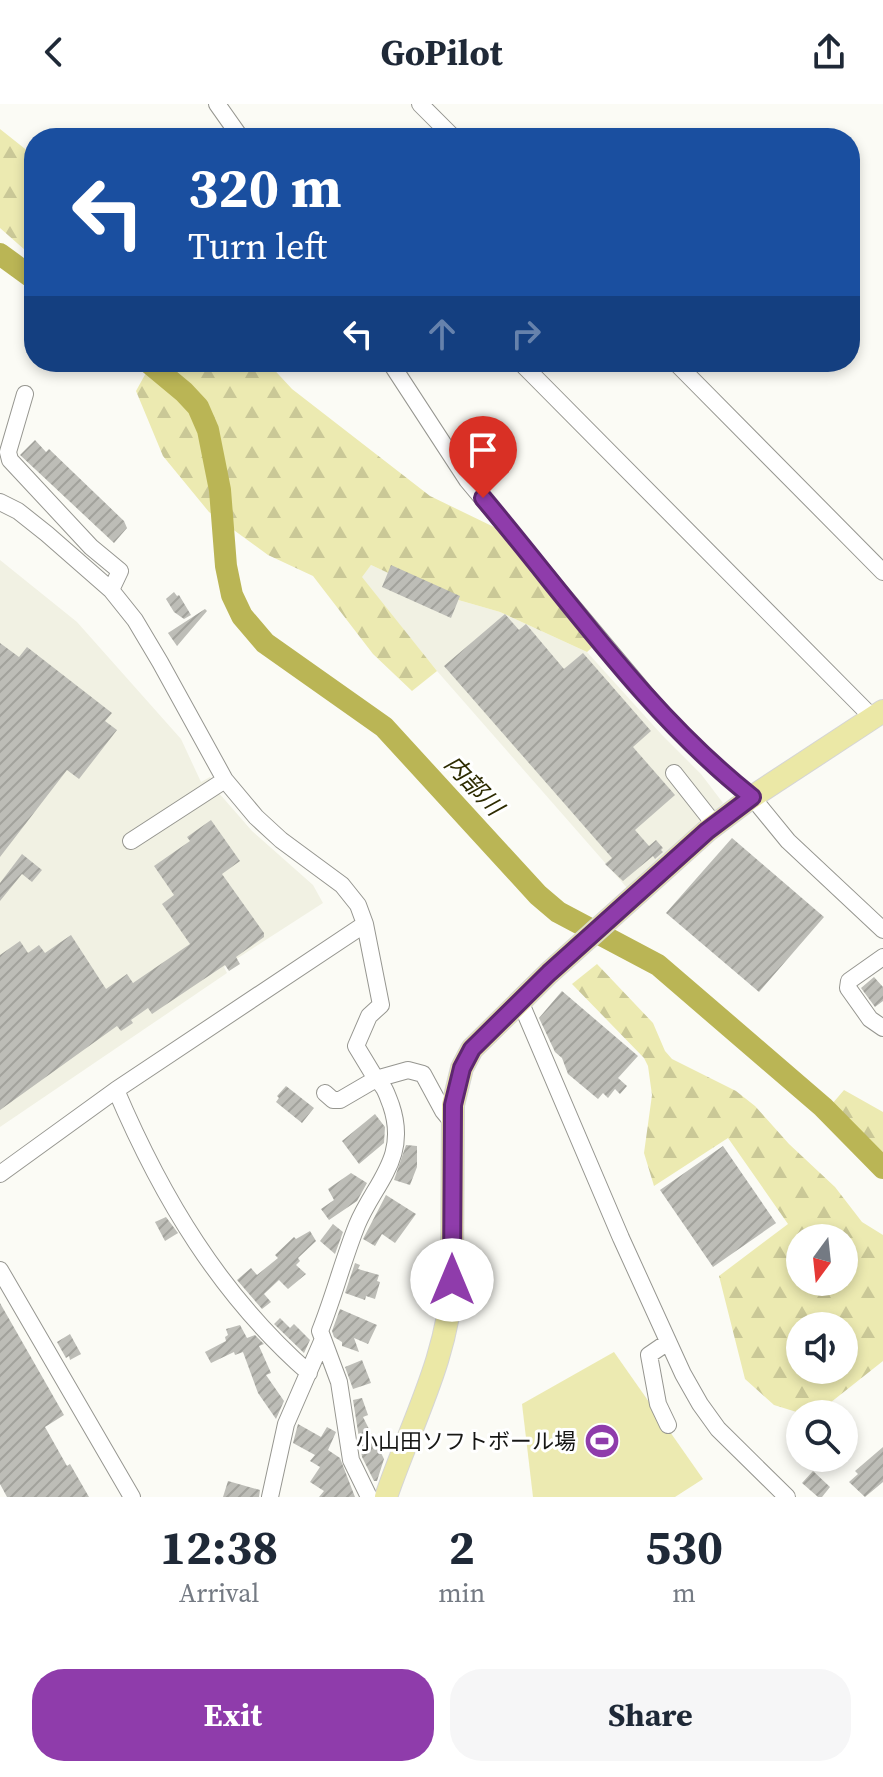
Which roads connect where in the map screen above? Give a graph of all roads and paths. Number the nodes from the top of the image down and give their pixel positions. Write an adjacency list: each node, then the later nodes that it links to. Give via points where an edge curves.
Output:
1 (217, 104): 3 (street)
2 (420, 104): 4 (street)
3 (234, 128)
4 (444, 128)
5 (397, 372): 15 (street, via 467,480 626,671 666,718)
6 (530, 372): 12 (street)
7 (685, 372): 10 (street)
8 (25, 394): 11 (street, via 10,460 120,571)
9 (0, 502): 11 (street, via 18,511)
10 (883, 572)
11 (111, 590): 14 (street, via 135,620)
12 (878, 715): 15 (main road)
13 (674, 773): 16 (street)
14 (225, 780): 17 (street); 18 (street, via 281,840 342,885)
15 (752, 797): 16 (main road); 19 (street, via 788,841)
16 (715, 825): 21 (main road)
17 (131, 841)
18 (365, 924): 23 (street, via 381,1005 369,1016 356,1046); 24 (street)
19 (883, 930)
20 (883, 957): 22 (street, via 849,981 848,988)
21 (520, 1001): 26 (main road, via 472,1049 455,1087); 30 (street)
22 (883, 1028)
23 (376, 1079): 25 (street, via 340,1100); 26 (street, via 408,1070 423,1074); 29 (street, via 385,1088 396,1120 396,1141 380,1187 355,1232 320,1331)
24 (116, 1090): 27 (street); 31 (street, via 144,1155 221,1280 276,1344)
25 (325, 1093)
26 (452, 1122): 37 (main road, via 449,1317)
27 (0, 1174)
28 (0, 1270): 34 (street)
29 (323, 1339): 31 (street); 36 (street, via 339,1382 351,1460)
30 (668, 1342): 32 (street, via 649,1355 658,1404); 33 (street, via 718,1429)
31 (309, 1373): 35 (street, via 286,1424)
32 (668, 1425)
33 (779, 1495)
34 (132, 1497)
35 (270, 1497)
36 (369, 1497)
37 (386, 1497)

